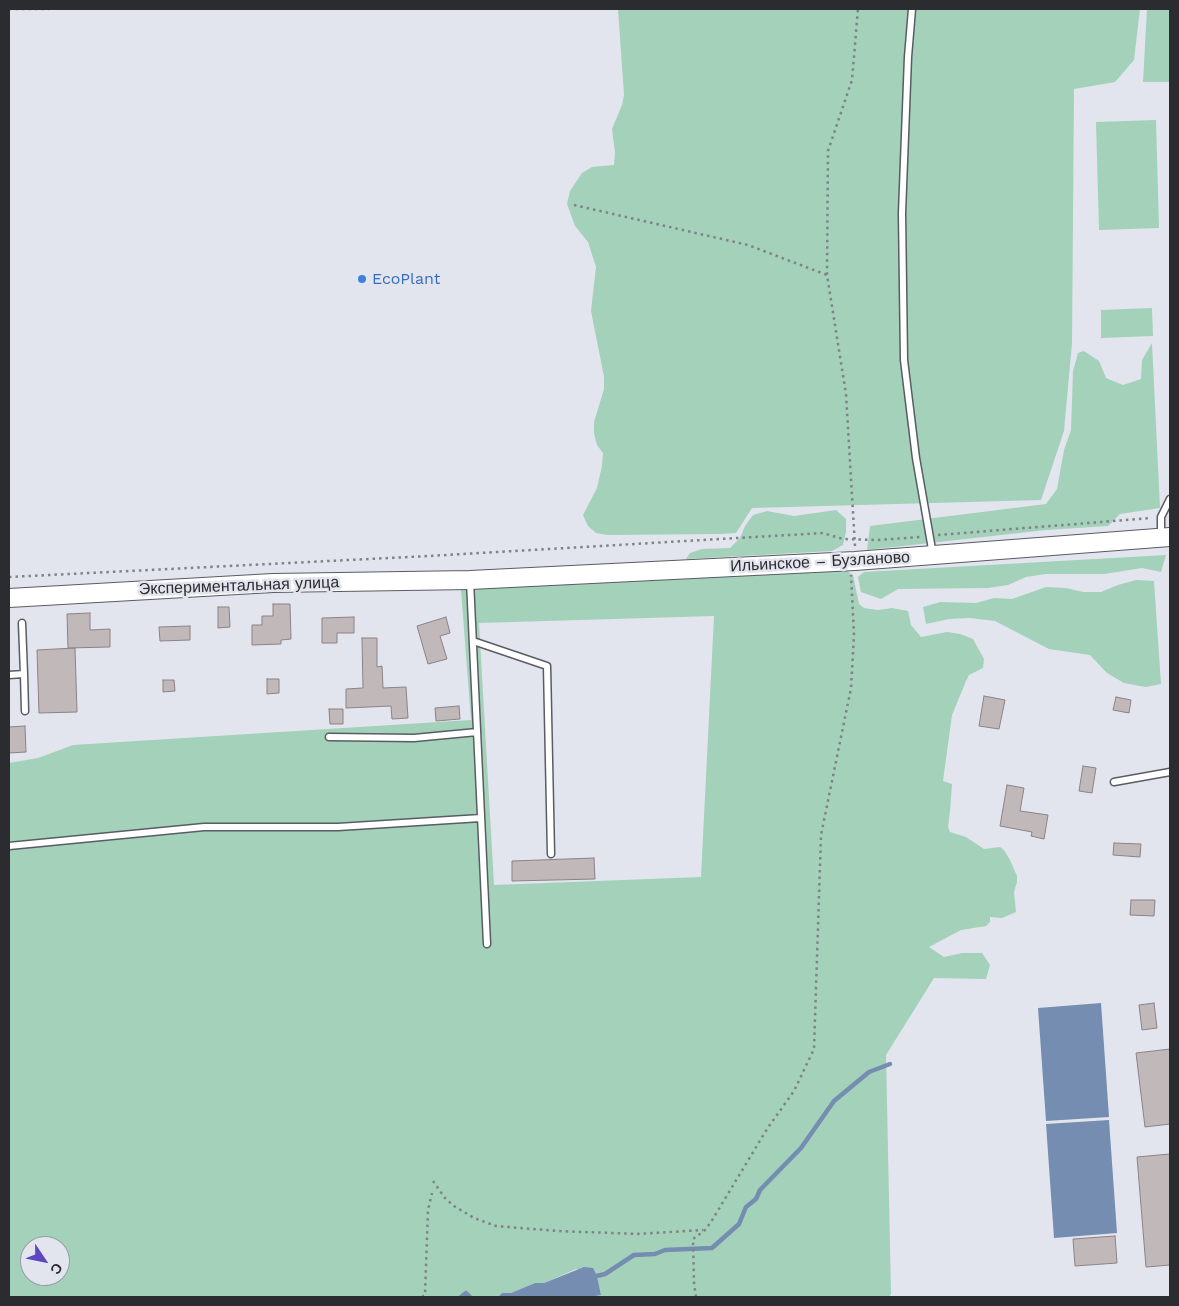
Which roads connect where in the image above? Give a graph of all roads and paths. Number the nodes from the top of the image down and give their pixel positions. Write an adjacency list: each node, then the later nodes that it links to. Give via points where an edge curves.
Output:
1 (9, 9): 2 (path)
2 (49, 9)
3 (858, 9): 6 (path, via 852,80 828,151)
4 (912, 9): 9 (lane, via 902,213 904,360)
5 (574, 205): 6 (path, via 748,245)
6 (827, 275): 10 (path, via 846,394)
7 (1170, 499): 8 (lane)
8 (1161, 517): 9 (path); 11 (lane)
9 (930, 536): 10 (path); 12 (lane)
10 (855, 539): 13 (path); 14 (path, via 843,539 823,532)
11 (1167, 539): 12 (street, Ильинское – Бузланово)
12 (933, 555): 13 (street, Ильинское – Бузланово)
13 (853, 561): 15 (street, Ильинское – Бузланово); 32 (path, via 851,688 821,835 814,1049 794,1091 767,1128)
14 (9, 577)
15 (470, 580): 16 (street, Экспериментальная улица, via 273,583); 18 (lane)
16 (9, 598)
17 (22, 623): 19 (lane)
18 (473, 642): 22 (lane); 28 (lane, via 547,666)
19 (24, 674): 20 (lane); 21 (lane)
20 (9, 675)
21 (25, 711)
22 (477, 732): 23 (lane, via 414,738); 26 (lane)
23 (329, 737)
24 (1170, 772): 25 (lane)
25 (1114, 782)
26 (481, 818): 27 (lane, via 338,827 204,827); 29 (lane)
27 (9, 846)
28 (551, 854)
29 (487, 944)
30 (434, 1181): 32 (path, via 454,1206 496,1226 637,1234)
31 (432, 1193): 33 (path, via 428,1210 425,1295)
32 (705, 1230): 34 (path, via 693,1239)
33 (422, 1297)
34 (696, 1297)

